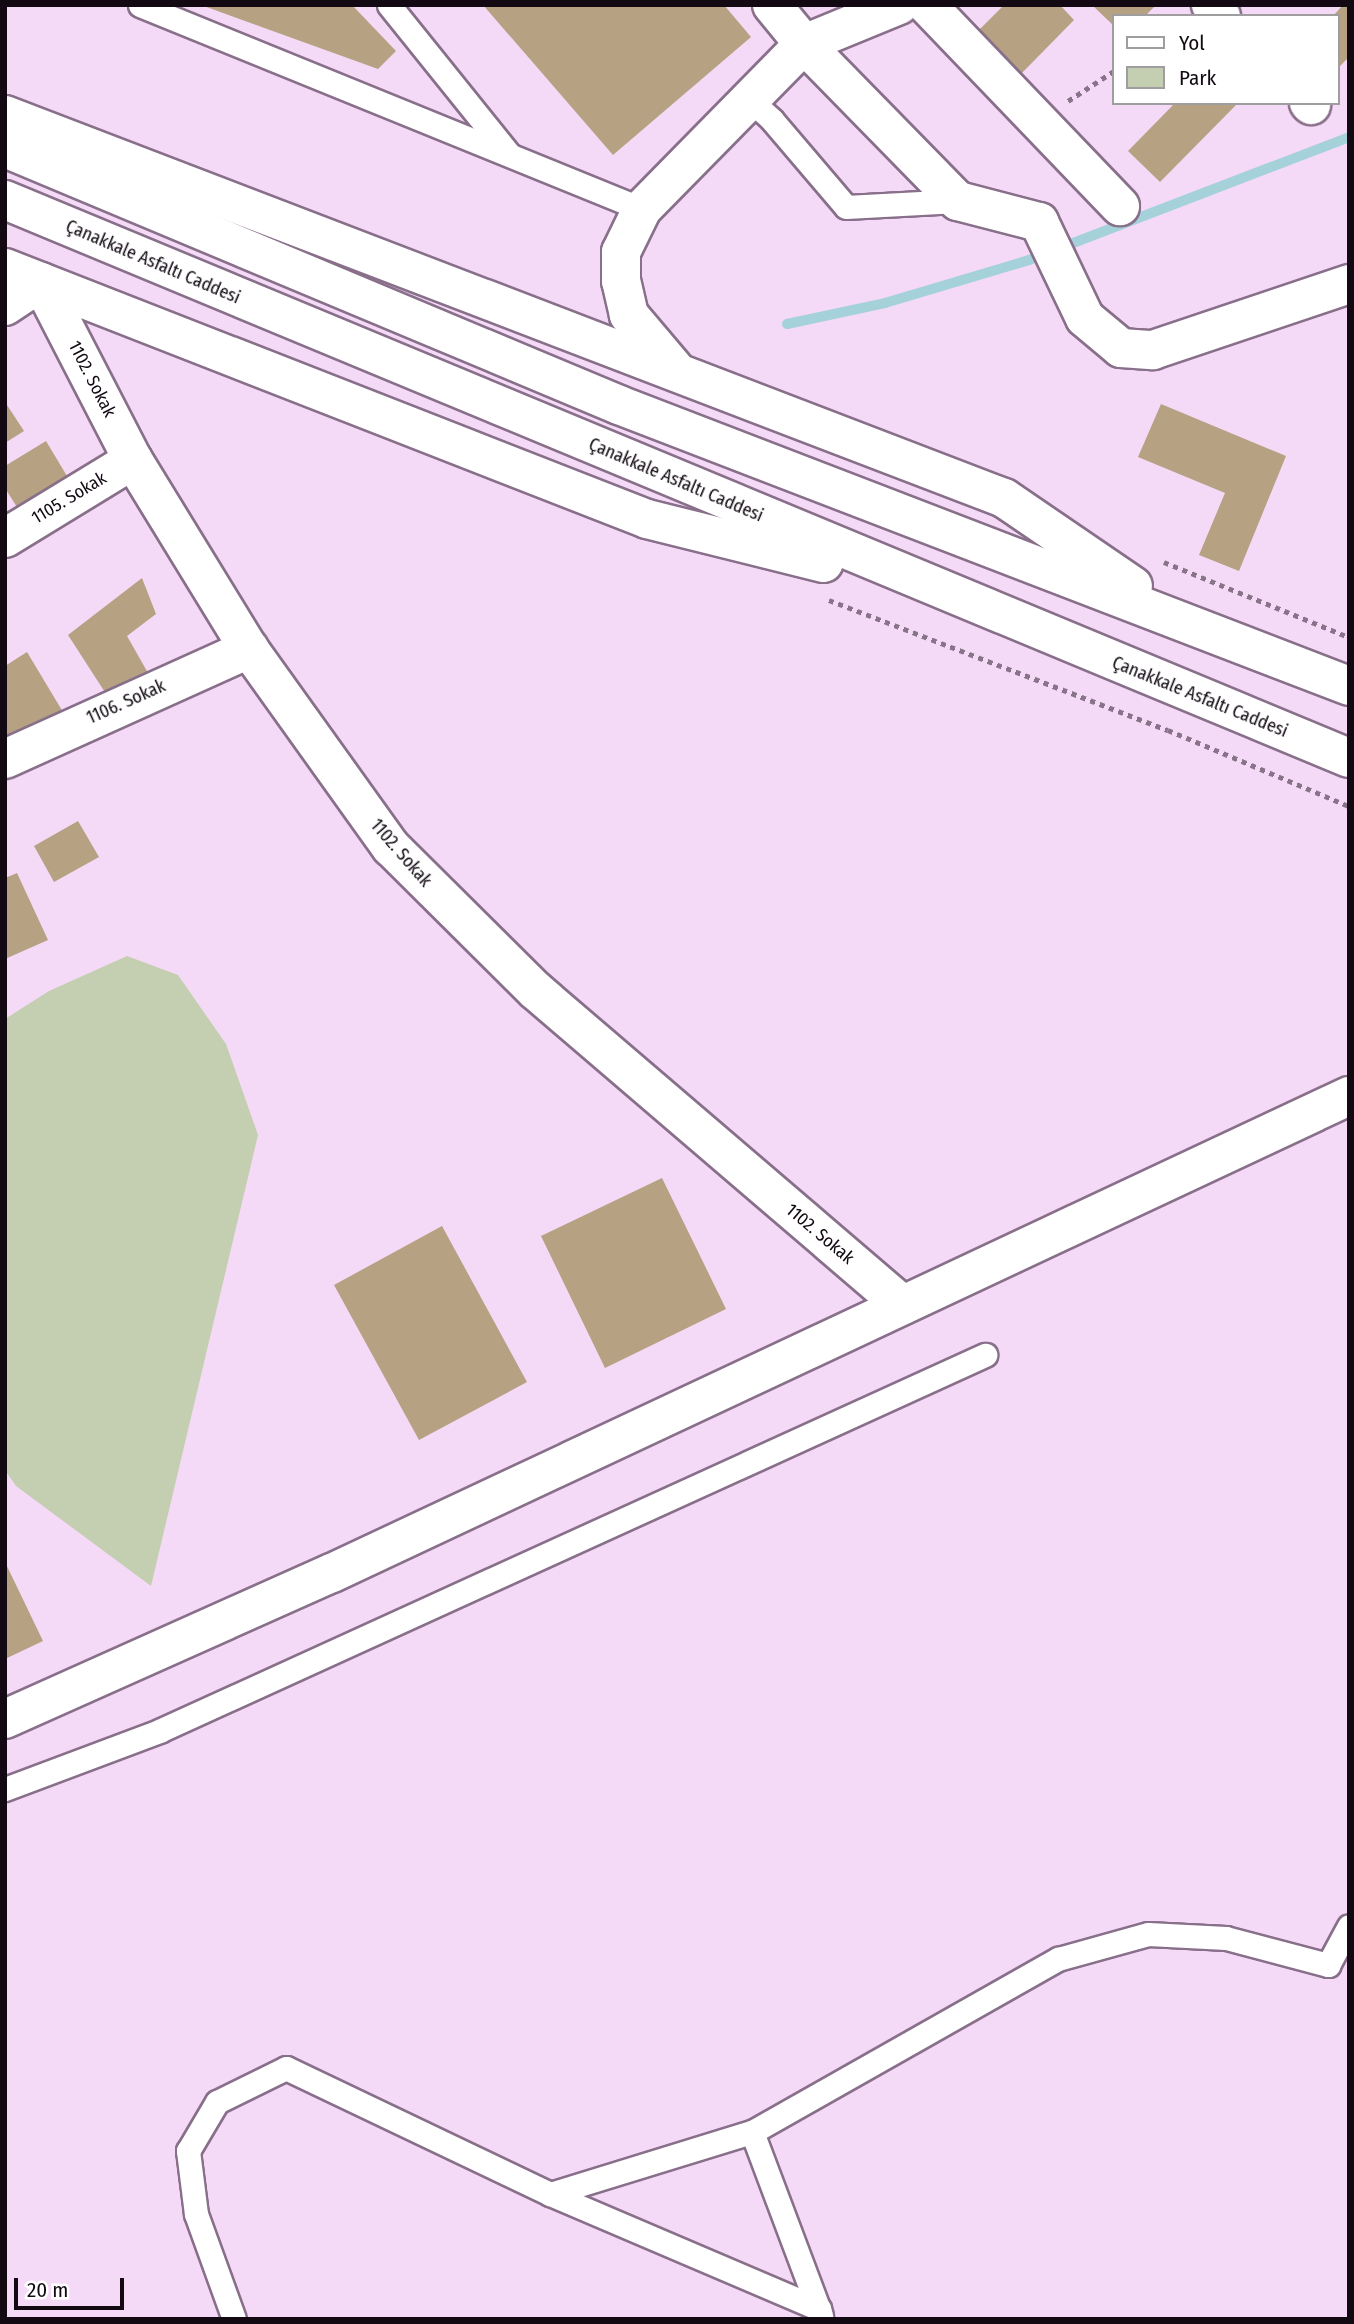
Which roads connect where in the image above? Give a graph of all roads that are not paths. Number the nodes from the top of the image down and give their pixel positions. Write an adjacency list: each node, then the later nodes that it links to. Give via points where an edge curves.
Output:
1 (141, 5): 10 (lane)
2 (389, 5): 10 (lane)
3 (772, 5): 6 (main road)
4 (899, 5): 6 (main road)
5 (927, 5): 13 (main road)
6 (804, 44): 7 (main road); 12 (main road)
7 (749, 99): 12 (lane, via 846,206); 14 (main road)
8 (5, 115): 19 (main road)
9 (5, 148): 23 (main road, via 619,405)
10 (509, 155): 14 (lane)
11 (5, 200): 22 (main road, Çanakkale Asfaltı Caddesi)
12 (958, 201): 17 (main road, via 1038,222 1085,318 1121,348 1153,350)
13 (1120, 206)
14 (642, 209): 19 (main road, via 621,252 621,281 629,314)
15 (5, 268): 16 (main road)
16 (41, 282): 18 (main road); 20 (main road, 1102. Sokak); 22 (main road, via 647,519)
17 (1349, 284)
18 (5, 306)
19 (678, 372): 23 (main road, via 1004,498)
20 (133, 460): 21 (main road, 1105. Sokak); 24 (main road, 1102. Sokak)
21 (5, 538)
22 (945, 593): 26 (main road, Çanakkale Asfaltı Caddesi)
23 (1186, 622): 25 (main road)
24 (249, 649): 27 (main road, 1106. Sokak); 29 (main road, 1102. Sokak, via 391,847 535,990)
25 (1349, 686)
26 (1349, 758)
27 (5, 759)
28 (1349, 1096): 29 (main road)
29 (903, 1305): 31 (main road, via 332,1573)
30 (985, 1355): 32 (lane, via 159,1731)
31 (5, 1719)
32 (5, 1789)
33 (1349, 1926): 34 (lane, via 1328,1965 1226,1938 1148,1934 1058,1959)
34 (752, 2132): 35 (lane); 36 (lane)
35 (550, 2194): 36 (lane); 37 (lane, via 286,2068 217,2102 188,2151 196,2214)
36 (821, 2314)
37 (234, 2319)

